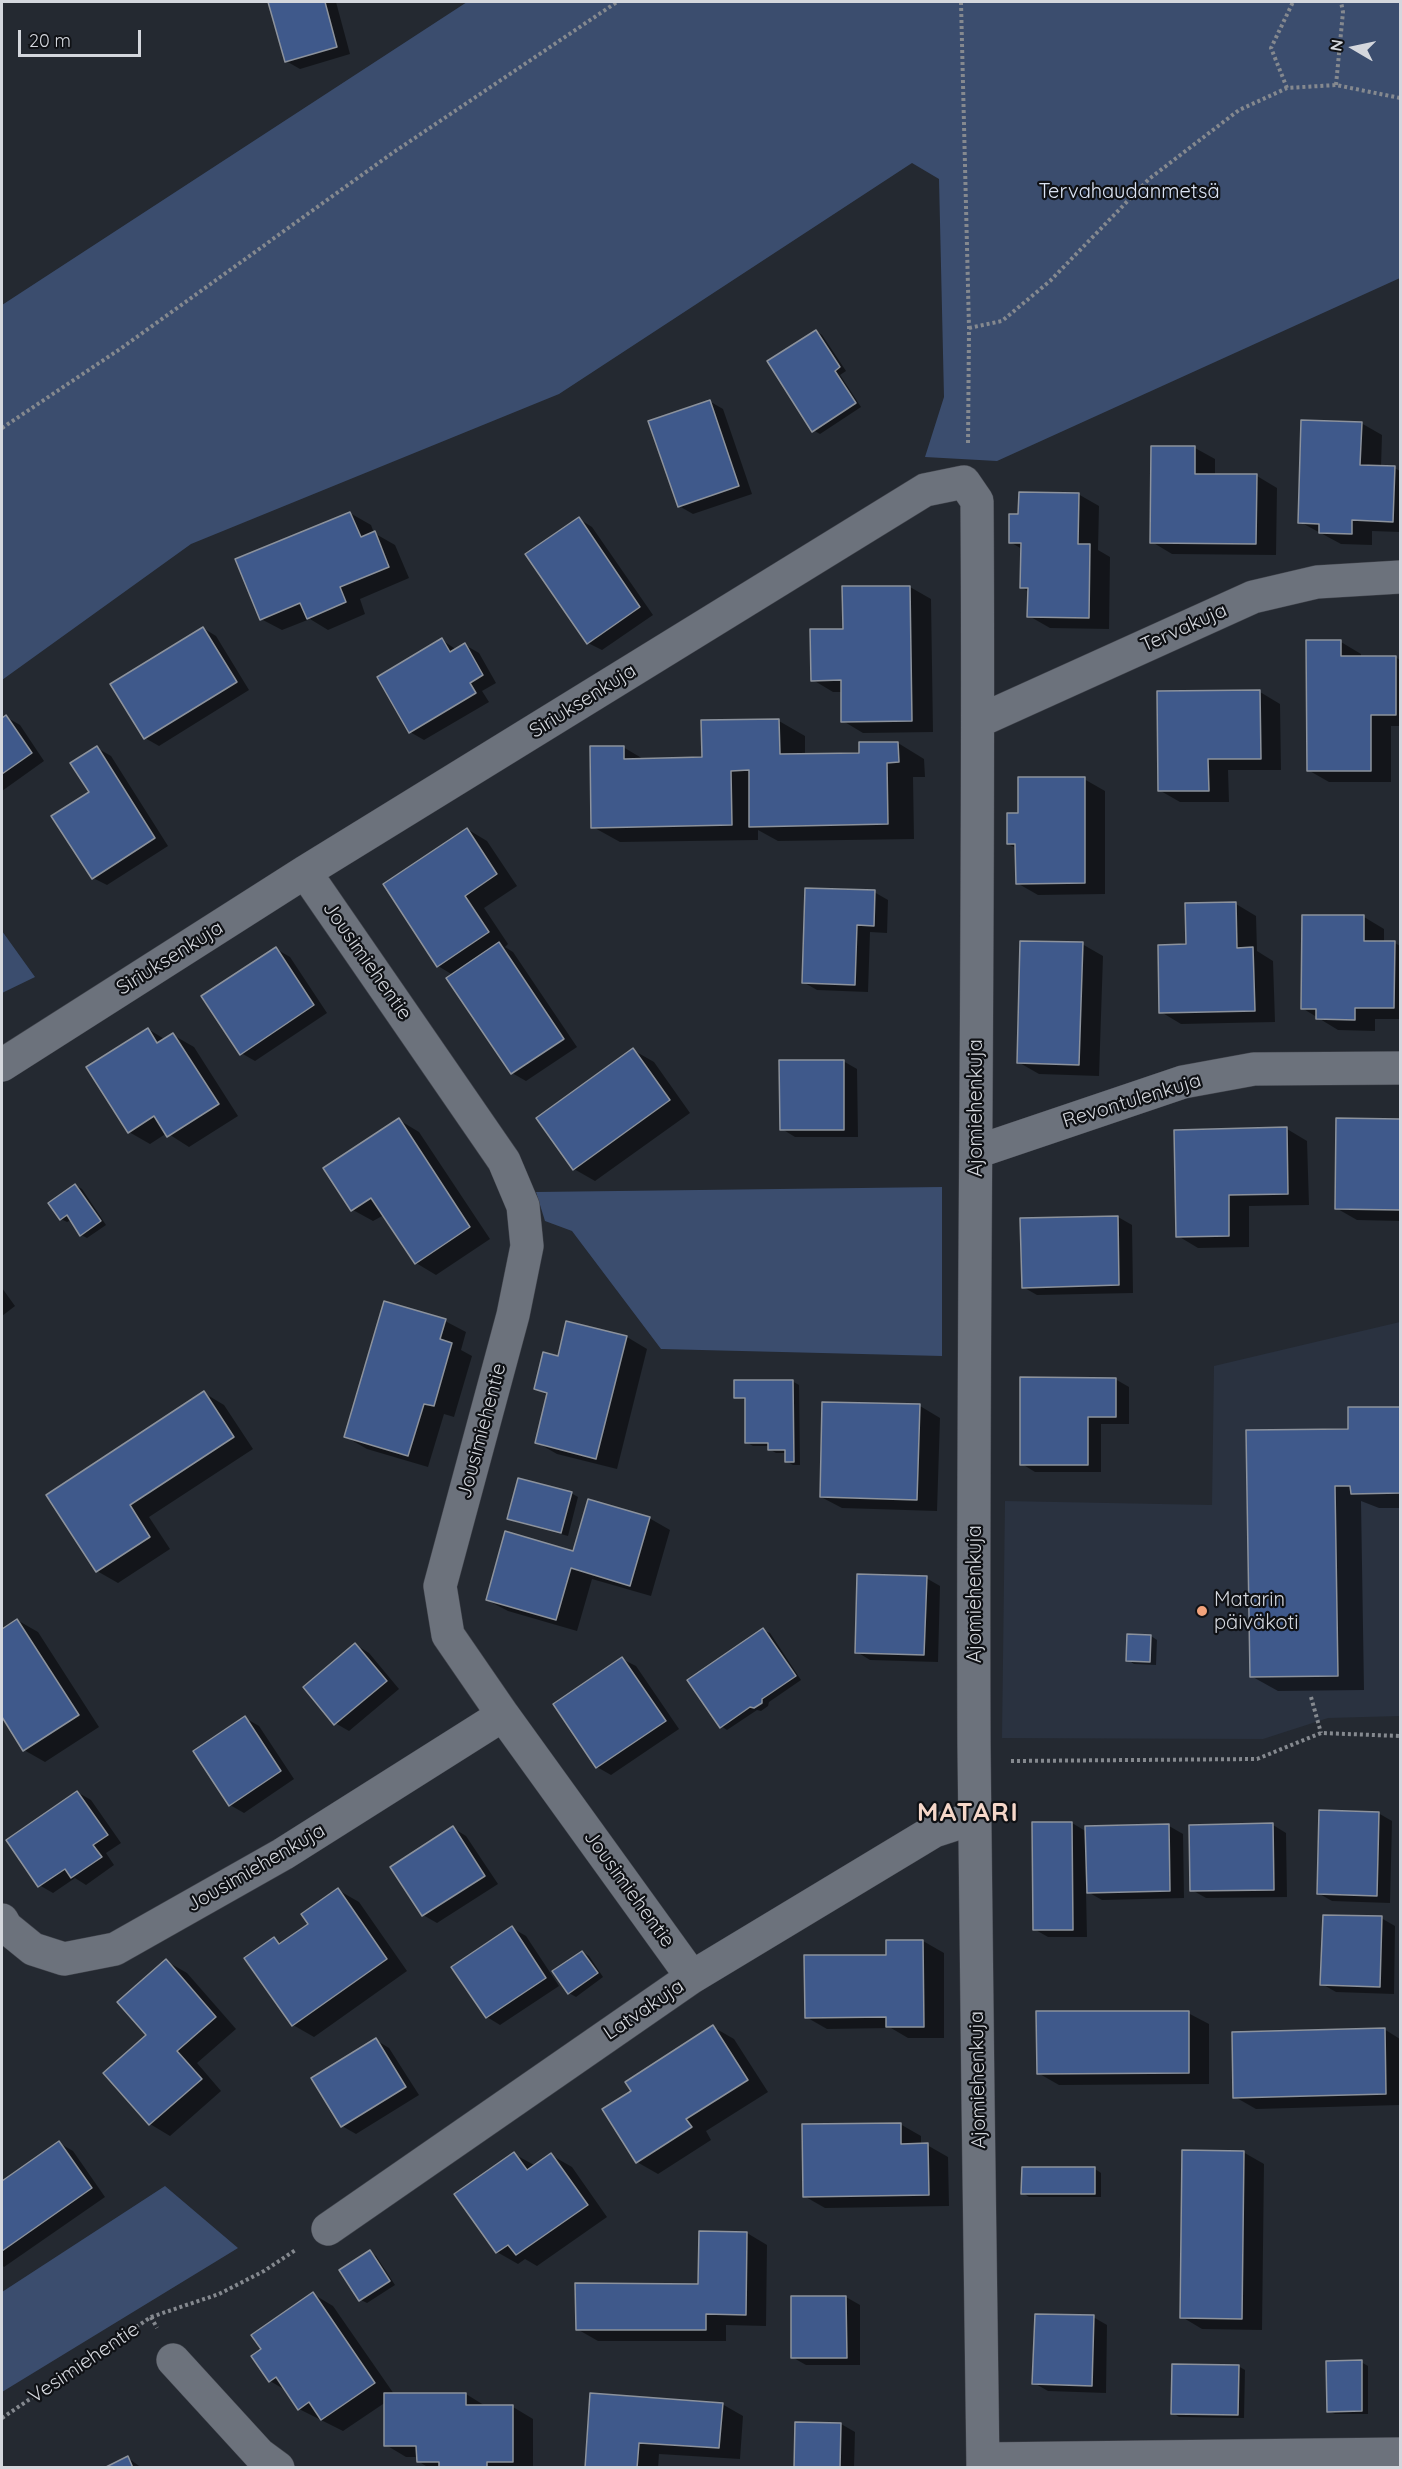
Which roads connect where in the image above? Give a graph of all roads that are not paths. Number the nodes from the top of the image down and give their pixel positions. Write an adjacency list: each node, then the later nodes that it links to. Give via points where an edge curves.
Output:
1 (1401, 577): 2 (street, Tervakuja, via 1317,582 1253,597)
2 (978, 721): 3 (street, Siriuksenkuja, via 977,501 964,482 925,490); 6 (street, Ajomiehenkuja)
3 (305, 872): 4 (street, Siriuksenkuja); 7 (street, Jousimiehentie, via 504,1161 523,1206 527,1246 513,1316 440,1586 448,1635)
4 (2, 1065)
5 (1401, 1068): 6 (street, Revontulenkuja, via 1254,1068 1183,1082)
6 (976, 1152): 8 (street, Ajomiehenkuja)
7 (502, 1715): 9 (street, Jousimiehenkuja, via 283,1854 114,1949 64,1959 33,1949); 10 (street, Jousimiehentie)
8 (975, 1818): 10 (street, Latvakuja, via 934,1831); 14 (street, Ajomiehenkuja)
9 (2, 1920)
10 (692, 1977): 11 (street, Latvakuja)
11 (328, 2229)
12 (174, 2361): 15 (street, via 259,2454)
13 (1401, 2454): 14 (street)
14 (983, 2463)
15 (278, 2468)

